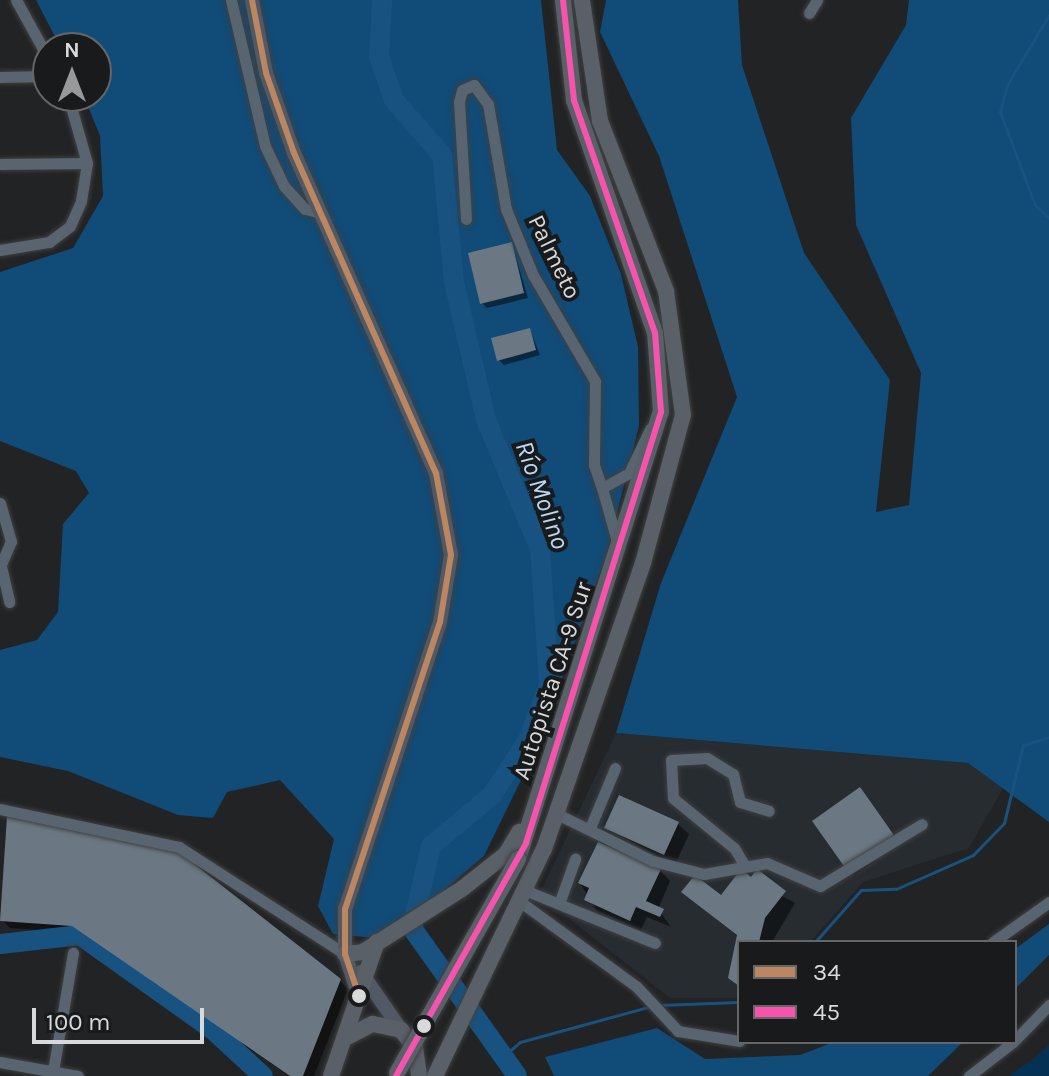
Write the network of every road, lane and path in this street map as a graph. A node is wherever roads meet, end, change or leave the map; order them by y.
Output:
1 (16, 0) edge
2 (231, 0) edge
3 (252, 0) edge
4 (563, 0) edge
5 (582, 0) edge
6 (817, 0) edge
7 (809, 13) dead end
8 (34, 32) edge
9 (32, 76) edge
10 (0, 77) edge
11 (73, 112) edge
12 (87, 163) junction
13 (0, 164) edge
14 (318, 212) junction
15 (466, 219) dead end
16 (0, 250) edge
17 (661, 412) junction
18 (602, 488) junction
19 (4, 507) edge
20 (619, 557) junction
21 (3, 566) edge
22 (9, 602) dead end
23 (559, 743) junction
24 (615, 768) dead end
25 (0, 809) edge
26 (769, 811) dead end
27 (557, 814) junction
28 (922, 824) dead end
29 (590, 828) junction
30 (575, 859) dead end
31 (745, 866) junction
32 (525, 897) junction
33 (560, 901) junction
34 (1049, 902) edge
35 (378, 940) junction
36 (996, 940) edge
37 (655, 943) dead end
38 (73, 953) dead end
39 (345, 954) junction
40 (365, 977) junction
41 (359, 996) junction
42 (1049, 1005) edge
43 (401, 1030) junction
44 (349, 1036) junction
45 (1017, 1038) edge
46 (737, 1041) edge
47 (1010, 1044) edge
48 (0, 1062) edge
49 (53, 1071) junction
50 (78, 1076) edge
51 (331, 1076) edge
52 (396, 1076) edge
53 (419, 1076) edge
54 (435, 1076) edge
55 (969, 1076) edge

1 - 8 street
2 - 14 street
3 - 14 main road
4 - 17 highway, Autopista CA-9 Sur
5 - 27 highway, Autopista CA-9 Sur
6 - 7 street
9 - 10 street
11 - 12 street
12 - 13 street
12 - 16 street
14 - 39 main road
15 - 18 street, Palmeto
17 - 18 street
17 - 20 highway, Autopista CA-9 Sur
18 - 20 street
19 - 21 street
20 - 23 highway, Autopista CA-9 Sur
21 - 22 street
23 - 35 highway
23 - 52 highway, Autopista CA-9 Sur, bridge
24 - 29 street
25 - 39 street
26 - 31 street
27 - 29 street
27 - 32 highway, Autopista CA-9 Sur
28 - 31 street
29 - 31 street
30 - 33 street
32 - 33 street
32 - 46 street
32 - 54 highway, Autopista CA-9 Sur
33 - 37 street
34 - 36 street
35 - 39 highway
35 - 40 highway
38 - 49 street
39 - 40 main road
39 - 41 main road
40 - 41 highway
40 - 43 main road
41 - 44 highway
42 - 45 street
43 - 44 highway
43 - 53 highway
44 - 51 highway
47 - 55 street
48 - 49 street
49 - 50 street

